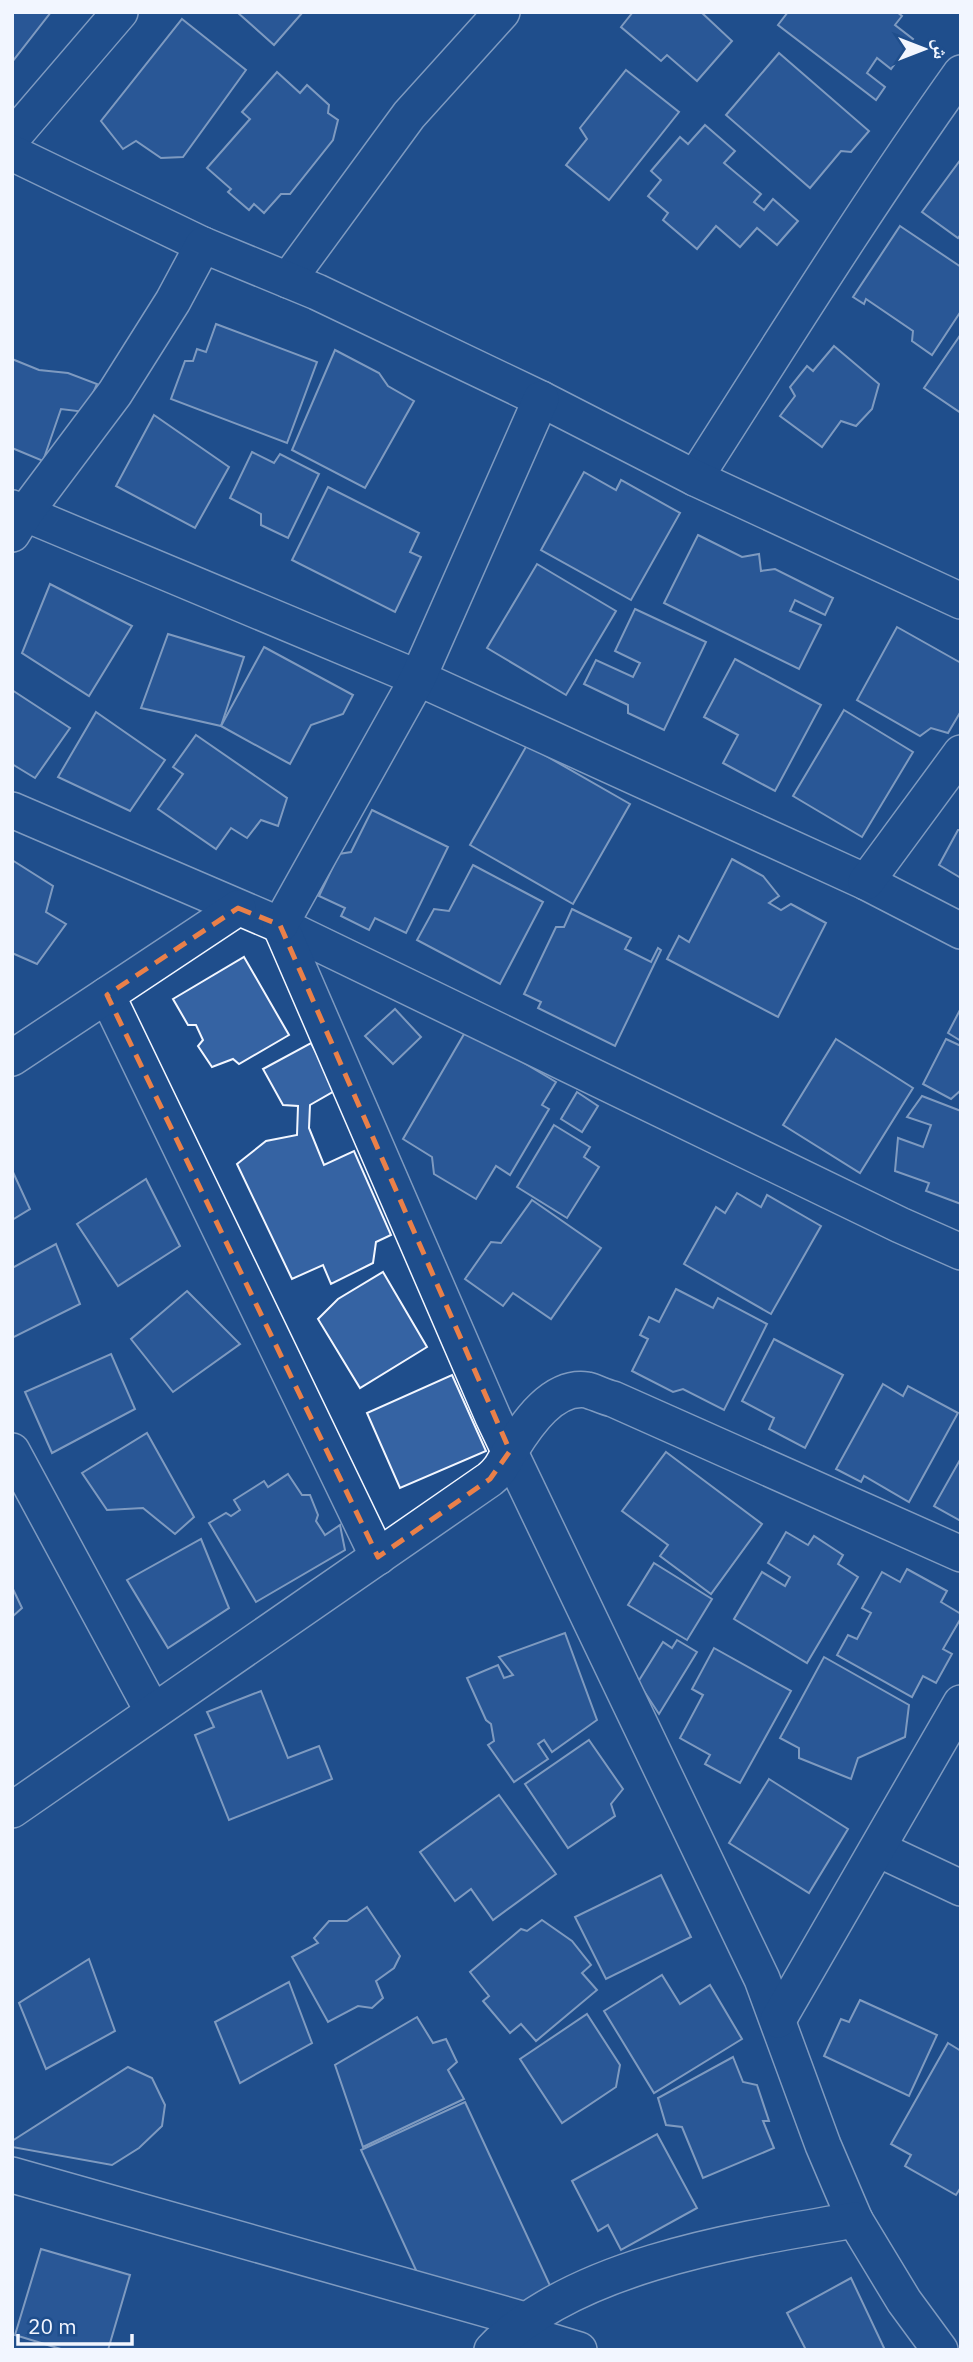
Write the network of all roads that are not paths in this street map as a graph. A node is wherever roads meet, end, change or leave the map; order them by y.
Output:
1 (120, 12) edge
2 (502, 12) edge
3 (961, 73) edge
4 (12, 138) edge
5 (12, 153) edge
6 (203, 245) junction
7 (288, 280) junction
8 (541, 399) junction
9 (695, 478) junction
10 (16, 518) edge
11 (961, 601) edge
12 (418, 678) junction
13 (961, 753) edge
14 (12, 810) edge
15 (866, 882) junction
16 (238, 908) junction
17 (280, 925) junction
18 (961, 931) edge
19 (107, 995) junction
20 (12, 1058) edge
21 (961, 1252) edge
22 (12, 1451) edge
23 (510, 1451) junction
24 (961, 1554) edge
25 (378, 1557) junction
26 (961, 1703) edge
27 (153, 1712) junction
28 (12, 1810) edge
29 (878, 1849) junction
30 (961, 1888) edge
31 (778, 2020) junction
32 (12, 2175) edge
33 (855, 2220) junction
34 (510, 2333) edge
35 (579, 2350) edge
36 (940, 2350) edge

1 - 4 street
2 - 7 street
3 - 9 street
5 - 6 street
6 - 7 street
6 - 10 street
7 - 8 street
8 - 9 street
8 - 12 street
9 - 11 street
10 - 12 street
12 - 15 street
12 - 17 street
13 - 15 street
14 - 16 street
15 - 18 street
16 - 17 street
16 - 19 street
17 - 21 street
17 - 23 street
19 - 20 street
19 - 25 street
22 - 27 street
23 - 24 street
23 - 25 street
23 - 31 street
25 - 27 street
26 - 29 street
27 - 28 street
29 - 30 street
29 - 31 street
31 - 33 street
32 - 34 street
33 - 34 street
33 - 36 street
34 - 35 street

